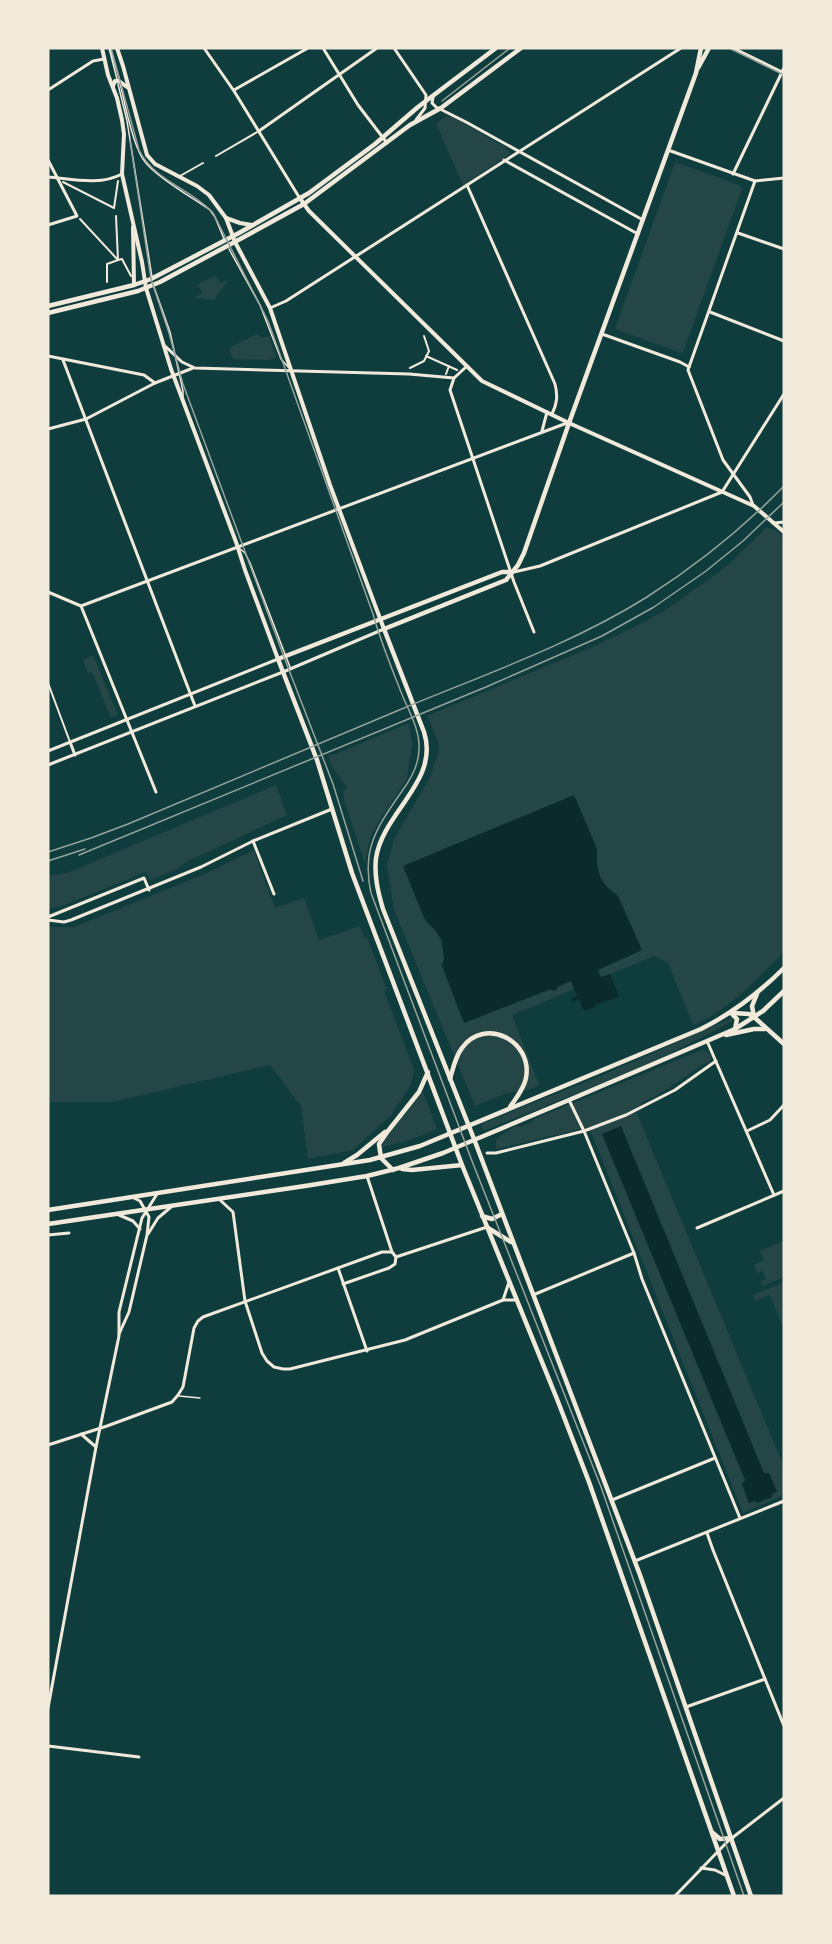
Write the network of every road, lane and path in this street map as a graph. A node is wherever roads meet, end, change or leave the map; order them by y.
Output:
1 (102, 48) edge
2 (109, 48) edge
3 (117, 48) edge
4 (204, 48) edge
5 (308, 48) edge
6 (323, 48) edge
7 (377, 48) edge
8 (394, 48) edge
9 (496, 48) edge
10 (522, 48) edge
11 (681, 48) edge
12 (701, 48) edge
13 (709, 48) edge
14 (733, 48) edge
15 (104, 59) junction
16 (783, 71) edge
17 (696, 73) junction
18 (339, 76) junction
19 (119, 81) junction
20 (112, 86) junction
21 (48, 90) edge
22 (130, 90) junction
23 (234, 91) junction
24 (434, 95) junction
25 (427, 100) junction
26 (441, 108) junction
27 (410, 125) junction
28 (259, 131) junction
29 (383, 138) junction
30 (387, 143) junction
31 (668, 150) junction
32 (519, 151) junction
33 (216, 156) dead end
34 (48, 160) edge
35 (504, 160) junction
36 (203, 163) dead end
37 (122, 174) junction
38 (733, 174) junction
39 (48, 177) edge
40 (179, 177) junction
41 (56, 178) junction
42 (784, 178) edge
43 (121, 180) junction
44 (755, 181) junction
45 (63, 182) dead end
46 (467, 185) junction
47 (299, 197) junction
48 (304, 204) junction
49 (132, 214) junction
50 (116, 216) dead end
51 (79, 217) junction
52 (226, 218) junction
53 (643, 220) junction
54 (48, 225) edge
55 (253, 226) junction
56 (738, 233) junction
57 (638, 234) junction
58 (234, 239) junction
59 (226, 243) junction
60 (784, 249) edge
61 (355, 256) junction
62 (118, 260) junction
63 (131, 276) dead end
64 (152, 278) junction
65 (145, 281) junction
66 (107, 282) dead end
67 (134, 285) junction
68 (153, 285) junction
69 (146, 288) junction
70 (48, 306) edge
71 (270, 308) junction
72 (710, 312) junction
73 (48, 313) edge
74 (602, 334) junction
75 (424, 336) dead end
76 (784, 341) edge
77 (165, 346) junction
78 (426, 356) junction
79 (48, 357) edge
80 (175, 357) junction
81 (63, 360) junction
82 (449, 366) junction
83 (466, 367) junction
84 (689, 367) junction
85 (195, 368) junction
86 (410, 368) dead end
87 (290, 370) junction
88 (457, 370) dead end
89 (179, 374) junction
90 (446, 374) dead end
91 (173, 376) junction
92 (454, 378) junction
93 (154, 383) junction
94 (784, 394) edge
95 (183, 401) junction
96 (547, 412) junction
97 (552, 414) junction
98 (86, 419) junction
99 (569, 423) junction
100 (48, 429) edge
101 (542, 432) junction
102 (473, 458) junction
103 (733, 473) junction
104 (722, 492) junction
105 (754, 506) junction
106 (339, 509) junction
107 (784, 522) edge
108 (774, 524) junction
109 (784, 532) edge
110 (238, 547) junction
111 (512, 572) junction
112 (147, 582) junction
113 (48, 592) edge
114 (81, 606) junction
115 (380, 619) junction
116 (384, 629) junction
117 (534, 632) dead end
118 (286, 656) junction
119 (278, 659) junction
120 (291, 669) junction
121 (283, 672) junction
122 (48, 683) edge
123 (190, 694) junction
124 (195, 706) junction
125 (127, 719) junction
126 (132, 732) junction
127 (70, 742) junction
128 (48, 751) edge
129 (75, 755) junction
130 (48, 765) edge
131 (156, 792) dead end
132 (333, 809) junction
133 (253, 841) junction
134 (149, 890) junction
135 (274, 894) dead end
136 (48, 919) edge
137 (784, 968) edge
138 (784, 991) edge
139 (758, 993) junction
140 (730, 1013) junction
141 (754, 1017) junction
142 (735, 1029) junction
143 (766, 1029) junction
144 (715, 1038) junction
145 (707, 1041) junction
146 (784, 1044) edge
147 (716, 1061) junction
148 (428, 1072) junction
149 (450, 1079) junction
150 (569, 1100) junction
151 (784, 1106) edge
152 (509, 1108) junction
153 (468, 1125) junction
154 (387, 1131) junction
155 (584, 1131) junction
156 (747, 1131) junction
157 (450, 1133) junction
158 (474, 1139) junction
159 (455, 1147) junction
160 (487, 1153) dead end
161 (381, 1158) junction
162 (341, 1165) junction
163 (462, 1165) junction
164 (396, 1169) junction
165 (367, 1176) junction
166 (784, 1191) edge
167 (158, 1193) junction
168 (774, 1195) junction
169 (132, 1197) junction
170 (219, 1199) junction
171 (172, 1206) junction
172 (48, 1210) edge
173 (146, 1210) junction
174 (502, 1214) junction
175 (117, 1215) junction
176 (482, 1216) junction
177 (48, 1224) edge
178 (487, 1227) junction
179 (697, 1228) dead end
180 (140, 1229) junction
181 (69, 1233) dead end
182 (48, 1235) edge
183 (147, 1235) junction
184 (514, 1244) junction
185 (392, 1252) junction
186 (634, 1253) junction
187 (396, 1257) junction
188 (338, 1268) junction
189 (509, 1281) junction
190 (343, 1284) junction
191 (533, 1294) junction
192 (503, 1300) junction
193 (517, 1300) junction
194 (245, 1301) junction
195 (119, 1336) junction
196 (367, 1351) junction
197 (178, 1395) junction
198 (200, 1398) dead end
199 (100, 1428) junction
200 (81, 1434) junction
201 (48, 1445) edge
202 (96, 1447) junction
203 (715, 1458) junction
204 (612, 1500) junction
205 (784, 1501) edge
206 (740, 1518) junction
207 (707, 1533) junction
208 (635, 1561) junction
209 (765, 1679) junction
210 (686, 1707) junction
211 (48, 1708) edge
212 (784, 1726) edge
213 (48, 1746) edge
214 (139, 1756) dead end
215 (784, 1798) edge
216 (712, 1833) junction
217 (732, 1838) junction
218 (718, 1850) junction
219 (701, 1868) junction
220 (727, 1876) junction
221 (675, 1896) edge
222 (734, 1896) edge
223 (751, 1896) edge

1 - 15 main road
2 - 19 lane
3 - 22 main road
4 - 23 street
5 - 23 street
6 - 18 street
7 - 18 street
8 - 25 street
9 - 24 main road
10 - 26 main road
11 - 32 street
12 - 17 main road
13 - 17 main road
14 - 16 street
15 - 20 main road
15 - 21 street
16 - 38 street
17 - 31 main road
18 - 28 street
18 - 29 street
19 - 20 main road
19 - 22 main road
19 - 59 lane
19 - 64 lane
20 - 37 main road
22 - 40 main road
23 - 28 street
24 - 25 main road
24 - 26 street
25 - 27 street
25 - 29 main road
26 - 27 main road
26 - 32 street
27 - 30 main road
28 - 33 street
28 - 47 street
29 - 30 street
29 - 47 main road
30 - 48 main road
31 - 38 street
31 - 53 main road
32 - 35 street
32 - 53 street
34 - 41 street
35 - 46 street
35 - 57 street
36 - 40 street
37 - 41 street
37 - 43 main road
38 - 44 street
39 - 41 street
40 - 52 main road
41 - 51 street
42 - 44 street
43 - 45 street
43 - 49 main road
44 - 56 street
46 - 61 street
46 - 97 street
47 - 48 main road
47 - 55 main road
48 - 58 main road
48 - 61 main road
49 - 65 main road
49 - 67 main road
50 - 62 street
51 - 54 street
51 - 62 street
52 - 55 main road
52 - 58 main road
53 - 57 main road
55 - 58 main road
56 - 60 street
56 - 72 street
57 - 74 main road
58 - 59 main road
58 - 71 main road
59 - 64 main road
59 - 68 main road
59 - 87 lane
61 - 71 street
61 - 83 main road
62 - 63 street
62 - 66 street
64 - 65 main road
64 - 68 lane
65 - 67 main road
65 - 69 main road
67 - 70 main road
68 - 69 main road
68 - 80 lane
69 - 73 main road
69 - 77 main road
71 - 87 main road
72 - 76 street
72 - 84 street
74 - 84 street
74 - 99 main road
75 - 78 street
77 - 80 street
77 - 91 main road
78 - 82 street
78 - 86 street
79 - 81 street
80 - 85 street
80 - 89 lane
81 - 93 street
81 - 98 street
82 - 88 street
82 - 90 street
83 - 92 street
83 - 96 main road
84 - 103 street
85 - 87 street
85 - 89 street
87 - 92 street
87 - 106 main road
89 - 91 street
89 - 95 lane
91 - 93 street
91 - 95 main road
92 - 102 street
93 - 98 street
94 - 103 street
95 - 110 main road
96 - 97 main road
96 - 101 street
97 - 99 main road
98 - 100 street
98 - 112 street
99 - 101 street
99 - 104 main road
99 - 111 main road
101 - 102 street
102 - 106 street
102 - 111 street
103 - 104 street
103 - 105 street
104 - 105 main road
104 - 111 street
105 - 108 main road
106 - 110 street
106 - 115 main road
107 - 108 street
108 - 109 main road
110 - 112 street
110 - 118 lane
110 - 119 main road
111 - 115 main road
111 - 116 main road
111 - 117 street
112 - 114 street
112 - 123 street
113 - 114 street
114 - 125 street
115 - 116 main road
115 - 118 main road
116 - 120 street
116 - 149 main road
118 - 119 main road
118 - 120 lane
119 - 121 main road
119 - 123 street
120 - 121 street
121 - 124 street
121 - 132 main road
122 - 127 street
123 - 124 street
123 - 125 street
124 - 126 street
125 - 126 street
125 - 127 street
126 - 129 street
126 - 131 street
127 - 128 street
127 - 129 street
129 - 130 street
132 - 133 street
132 - 148 main road
133 - 134 street
133 - 135 street
134 - 136 street
134 - 136 street
137 - 139 main road
138 - 141 main road
139 - 140 main road
139 - 141 main road
140 - 141 main road
140 - 142 main road
140 - 152 main road
141 - 142 main road
141 - 143 main road
142 - 144 main road
143 - 144 main road
143 - 146 main road
144 - 145 main road
145 - 147 street
145 - 150 main road
147 - 155 street
147 - 156 street
148 - 154 main road
148 - 157 main road
149 - 152 main road
149 - 153 main road
150 - 155 street
150 - 158 main road
151 - 156 street
152 - 153 main road
153 - 157 main road
153 - 158 main road
154 - 161 main road
154 - 162 main road
155 - 160 street
155 - 186 street
156 - 168 street
157 - 159 main road
157 - 161 main road
158 - 159 main road
158 - 174 main road
159 - 163 main road
159 - 164 main road
161 - 162 main road
161 - 164 main road
162 - 167 main road
163 - 164 main road
163 - 176 main road
164 - 165 main road
165 - 170 main road
165 - 185 street
166 - 168 street
167 - 169 main road
167 - 173 street
168 - 179 street
169 - 172 main road
169 - 173 street
170 - 171 main road
170 - 194 street
171 - 173 main road
171 - 183 street
173 - 175 main road
173 - 180 street
173 - 183 street
174 - 176 main road
174 - 184 main road
175 - 177 main road
175 - 180 street
176 - 178 main road
178 - 184 main road
178 - 187 street
178 - 189 main road
180 - 195 street
181 - 182 street
183 - 195 street
184 - 191 main road
185 - 187 street
185 - 188 street
186 - 191 street
186 - 203 street
187 - 190 street
188 - 190 street
188 - 194 street
189 - 192 street
189 - 193 main road
190 - 196 street
191 - 204 main road
192 - 193 street
192 - 196 street
193 - 216 main road
194 - 196 street
194 - 197 street
195 - 199 street
197 - 198 lane
197 - 199 street
199 - 200 street
199 - 202 street
200 - 201 street
200 - 202 street
202 - 211 street
203 - 204 street
203 - 206 street
204 - 208 main road
205 - 206 street
206 - 207 street
207 - 208 street
207 - 209 street
208 - 210 main road
209 - 210 street
209 - 212 street
210 - 217 main road
213 - 214 street
215 - 217 street
216 - 217 main road
216 - 218 main road
217 - 218 street
217 - 223 main road
218 - 219 street
218 - 220 main road
219 - 220 street
219 - 221 street
220 - 222 main road

